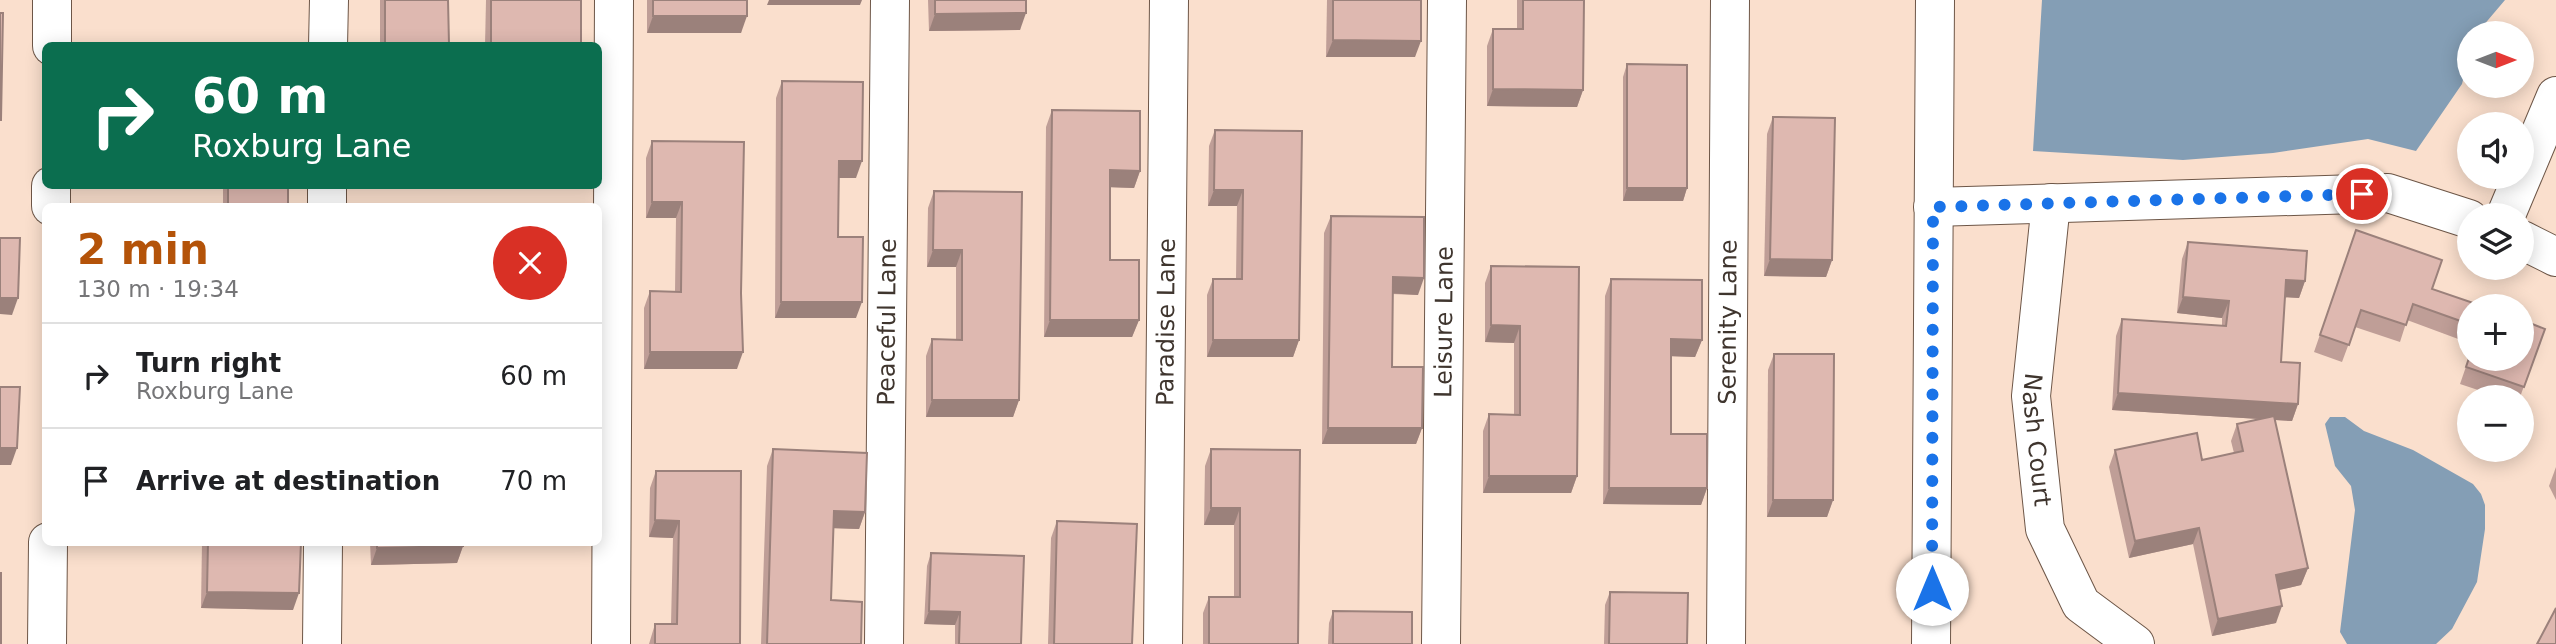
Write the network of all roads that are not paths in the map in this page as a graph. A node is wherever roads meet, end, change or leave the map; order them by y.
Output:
1 (52, 0) edge
2 (329, 0) edge
3 (614, 0) edge
4 (890, 0) edge
5 (1169, 0) edge
6 (1447, 0) edge
7 (1730, 0) edge
8 (1935, 0) edge
9 (52, 42) edge
10 (328, 42) edge
11 (2556, 96) edge
12 (2051, 203) junction
13 (2510, 203) edge
14 (1933, 207) junction
15 (2457, 215) edge
16 (2534, 246) edge
17 (2556, 257) edge
18 (48, 546) edge
19 (323, 546) edge
20 (47, 644) edge
21 (322, 644) edge
22 (611, 644) edge
23 (884, 644) edge
24 (1163, 644) edge
25 (1441, 644) edge
26 (1726, 644) edge
27 (1931, 644) edge
28 (2135, 644) edge

1 - 9 street
2 - 10 street
3 - 22 street
4 - 23 street, Peaceful Lane
5 - 24 street, Paradise Lane
6 - 25 street, Leisure Lane
7 - 26 street, Serenity Lane
8 - 14 street
11 - 13 street
12 - 14 street
12 - 15 street
12 - 28 street, Nash Court
14 - 27 street
16 - 17 street
18 - 20 street
19 - 21 street

